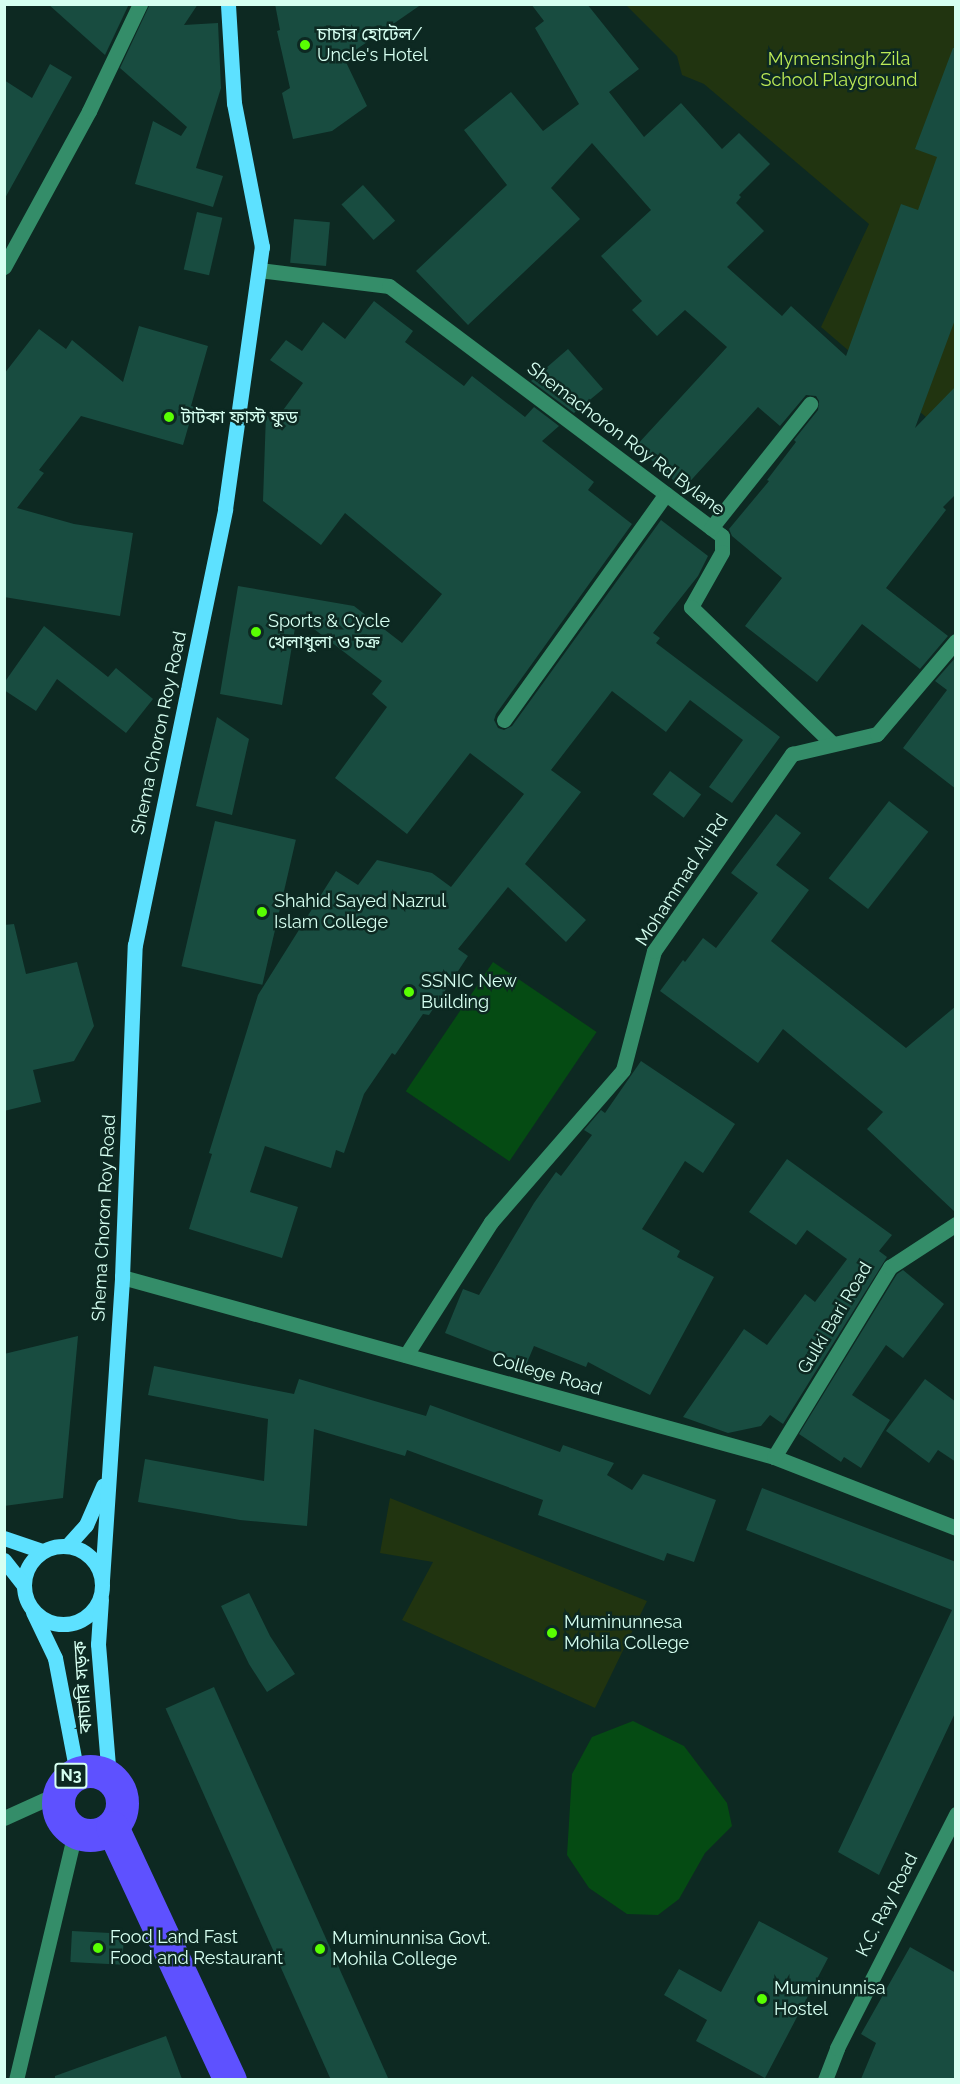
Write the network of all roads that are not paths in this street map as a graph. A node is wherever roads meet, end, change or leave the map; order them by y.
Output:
1 (140, 4) edge
2 (228, 4) edge
3 (4, 267) edge
4 (259, 270) junction
5 (810, 404) dead end
6 (666, 494) junction
7 (711, 528) junction
8 (956, 641) edge
9 (504, 720) dead end
10 (833, 744) junction
11 (956, 1224) edge
12 (122, 1277) junction
13 (406, 1355) junction
14 (774, 1457) junction
15 (108, 1475) junction
16 (956, 1528) edge
17 (4, 1538) edge
18 (67, 1546) junction
19 (41, 1551) junction
20 (4, 1560) edge
21 (23, 1584) junction
22 (102, 1587) junction
23 (32, 1609) junction
24 (109, 1777) junction
25 (68, 1783) junction
26 (956, 1814) edge
27 (4, 1818) edge
28 (112, 1827) junction
29 (75, 1832) junction
30 (16, 2079) edge
31 (230, 2079) edge
32 (825, 2079) edge

1 - 3 street
2 - 4 main road, Shema Choron Roy Road / N3
4 - 6 street, Shemachoron Roy Rd Bylane
4 - 12 main road, Shema Choron Roy Road / N3
5 - 7 street
6 - 7 street, Shemachoron Roy Rd Bylane
6 - 9 street
7 - 10 street, Shemachoron Roy Rd Bylane
8 - 10 street, Mohammad Ali Rd
10 - 13 street, Mohammad Ali Rd
11 - 14 street, Gulki Bari Road
12 - 13 street, College Road
12 - 15 main road, Shema Choron Roy Road / N3
13 - 14 street, College Road
14 - 16 street, College Road
15 - 18 main road, Shema Choron Roy Road / N3
15 - 22 main road, Shema Choron Roy Road / N3
17 - 19 main road
18 - 19 main road
18 - 22 main road
19 - 21 main road
20 - 21 main road
21 - 23 main road, N3
22 - 23 main road
22 - 24 main road, কাচারি সড়ক / N3
23 - 25 main road, কাচারি সড়ক / N3
24 - 25 highway, N3
24 - 28 highway, N3
25 - 27 street
25 - 29 highway, N3
26 - 32 street, K.C. Ray Road
28 - 29 highway
28 - 31 highway
29 - 30 street

